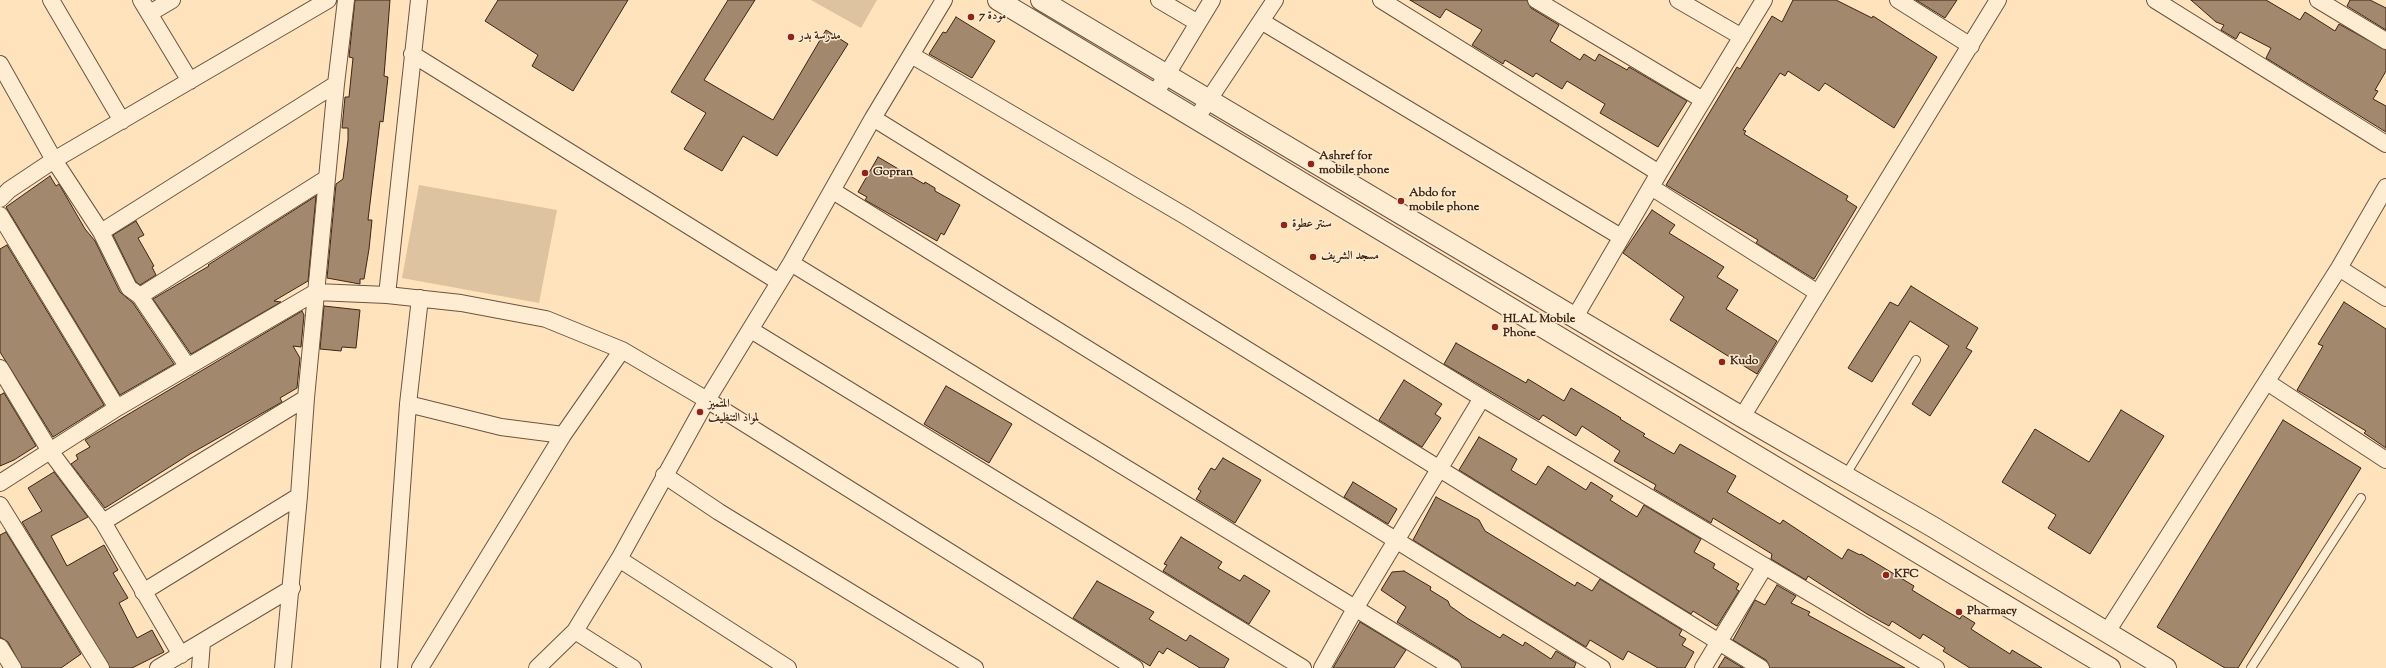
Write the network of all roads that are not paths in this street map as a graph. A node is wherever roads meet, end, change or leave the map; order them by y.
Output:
1 (51, 0) edge
2 (172, 0) edge
3 (328, 0) edge
4 (346, 0) edge
5 (419, 0) edge
6 (944, 0) edge
7 (998, 0) edge
8 (1040, 0) edge
9 (1159, 0) edge
10 (1212, 0) edge
11 (1275, 0) edge
12 (1381, 0) edge
13 (1536, 0) edge
14 (1678, 0) edge
15 (1764, 0) edge
16 (1898, 0) edge
17 (1998, 0) edge
18 (2155, 0) edge
19 (2318, 0) edge
20 (145, 6) edge
21 (1261, 21) junction
22 (1198, 23) junction
23 (1742, 37) junction
24 (2386, 41) edge
25 (1971, 46) junction
26 (412, 54) junction
27 (912, 56) junction
28 (0, 64) edge
29 (1167, 74) junction
30 (190, 81) junction
31 (336, 84) junction
32 (1155, 94) junction
33 (1209, 99) junction
34 (1703, 100) junction
35 (873, 118) junction
36 (1196, 119) junction
37 (122, 121) junction
38 (2386, 144) edge
39 (54, 160) junction
40 (1658, 173) junction
41 (327, 178) junction
42 (1651, 187) junction
43 (2386, 187) edge
44 (833, 191) junction
45 (3, 194) edge
46 (0, 215) edge
47 (100, 232) junction
48 (1621, 237) junction
49 (791, 263) junction
50 (2339, 268) junction
51 (779, 282) junction
52 (316, 292) junction
53 (1818, 293) junction
54 (387, 295) junction
55 (140, 296) junction
56 (420, 298) junction
57 (2386, 298) edge
58 (1575, 317) junction
59 (751, 330) junction
60 (622, 350) junction
61 (1916, 360) dead end
62 (188, 367) junction
63 (0, 368) edge
64 (2267, 382) junction
65 (306, 398) junction
66 (1482, 398) junction
67 (707, 400) junction
68 (408, 404) junction
69 (117, 408) junction
70 (1742, 417) junction
71 (563, 435) junction
72 (50, 451) junction
73 (2386, 460) edge
74 (1439, 470) junction
75 (664, 475) junction
76 (1845, 476) junction
77 (0, 483) edge
78 (299, 496) junction
79 (2360, 498) dead end
80 (0, 505) edge
81 (103, 522) junction
82 (1397, 539) junction
83 (619, 559) junction
84 (1765, 566) junction
85 (292, 588) junction
86 (143, 592) junction
87 (1356, 607) junction
88 (575, 631) junction
89 (2107, 632) junction
90 (1719, 641) junction
91 (202, 642) junction
92 (0, 647) edge
93 (181, 655) junction
94 (2100, 666) edge
95 (13, 668) edge
96 (101, 668) edge
97 (158, 668) edge
98 (200, 668) edge
99 (283, 668) edge
100 (389, 668) edge
101 (420, 668) edge
102 (537, 668) edge
103 (633, 668) edge
104 (788, 668) edge
105 (975, 668) edge
106 (1135, 668) edge
107 (1303, 668) edge
108 (1322, 668) edge
109 (1453, 668) edge
110 (1602, 668) edge
111 (1703, 668) edge
112 (1761, 668) edge
113 (1936, 668) edge
114 (2166, 668) edge
115 (2251, 668) edge

1 - 37 street
2 - 20 street
3 - 30 street
4 - 31 street
5 - 26 street
6 - 27 street
7 - 32 street
8 - 29 street
9 - 22 street
10 - 22 street
11 - 21 street
12 - 40 street
13 - 34 street
14 - 23 street
15 - 23 street
16 - 25 street
17 - 25 street
18 - 38 street
19 - 24 street
20 - 30 street
21 - 33 street
21 - 48 street
22 - 29 street
23 - 34 street
25 - 53 street
26 - 51 street
26 - 54 street
27 - 35 street
27 - 66 street
28 - 39 street
29 - 32 street
29 - 33 street
30 - 37 street
31 - 41 street
31 - 47 street
32 - 36 street
33 - 36 street
33 - 58 street
34 - 40 street
35 - 44 street
35 - 74 street
36 - 94 street
37 - 39 street
39 - 45 street
39 - 47 street
40 - 42 street
41 - 52 street
41 - 55 street
42 - 48 street
42 - 53 street
43 - 50 street
44 - 49 street
44 - 82 street
46 - 69 street
47 - 55 street
48 - 58 street
49 - 51 street
49 - 87 street
50 - 57 street
50 - 64 street
51 - 59 street
52 - 54 street
52 - 62 street
52 - 65 street
53 - 70 street
54 - 56 street
55 - 62 street
56 - 60 street
56 - 68 street
58 - 70 street
59 - 67 street
59 - 107 street
60 - 67 street
60 - 71 street
61 - 76 lane
62 - 69 street
63 - 72 street
64 - 73 street
64 - 89 street
65 - 78 street
65 - 81 street
66 - 74 street
66 - 84 street
67 - 75 street
67 - 106 street
68 - 71 street
68 - 100 street
69 - 72 street
70 - 76 street
71 - 101 street
72 - 77 street
72 - 81 street
74 - 82 street
74 - 90 street
75 - 83 street
75 - 105 street
76 - 89 street
78 - 85 street
78 - 86 street
79 - 115 lane
80 - 96 street
81 - 86 street
82 - 87 street
82 - 110 street
83 - 88 street
83 - 104 street
84 - 90 street
84 - 113 street
85 - 91 street
85 - 99 street
86 - 93 street
87 - 108 street
87 - 109 street
88 - 102 street
88 - 103 street
89 - 114 street
90 - 111 street
90 - 112 street
91 - 93 street
91 - 98 street
92 - 95 street
93 - 97 street

